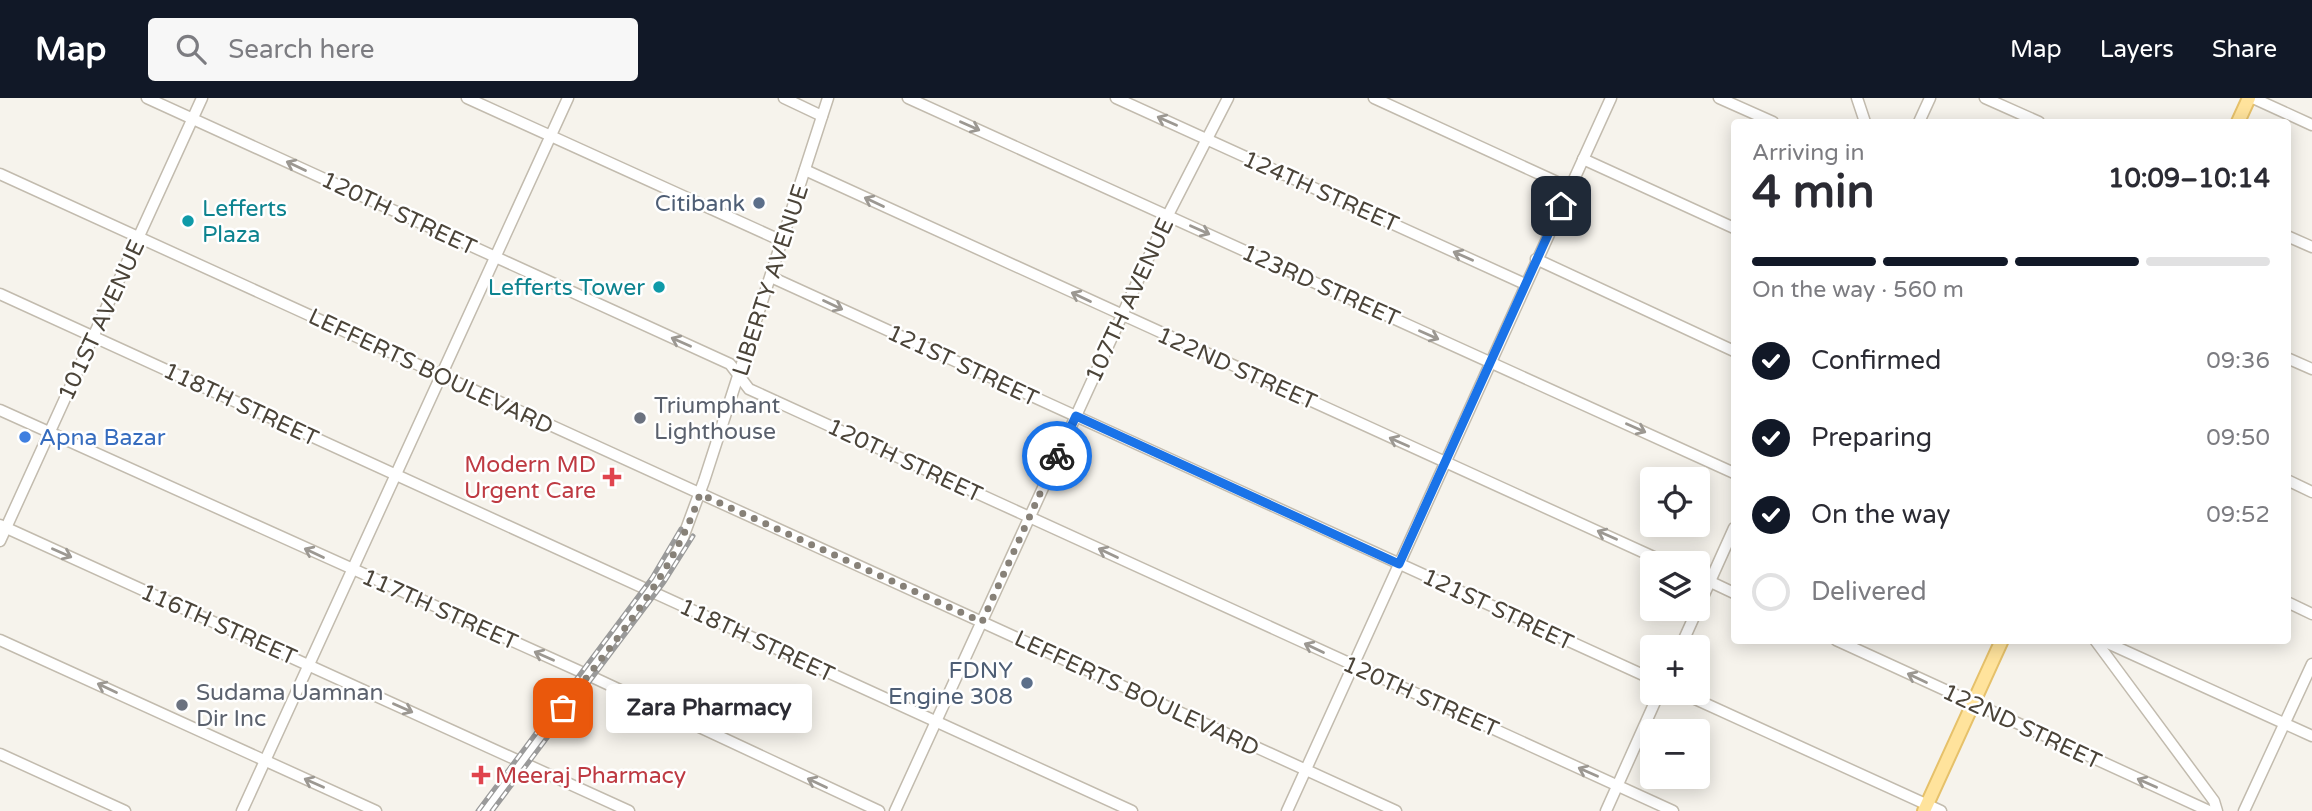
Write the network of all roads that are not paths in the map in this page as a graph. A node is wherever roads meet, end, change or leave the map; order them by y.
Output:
1 (147, 98) edge
2 (202, 98) edge
3 (467, 98) edge
4 (568, 98) edge
5 (784, 98) edge
6 (828, 98) edge
7 (908, 98) edge
8 (1116, 98) edge
9 (1228, 98) edge
10 (1374, 98) edge
11 (1611, 98) edge
12 (1719, 98) edge
13 (1857, 98) edge
14 (1930, 98) edge
15 (1985, 98) edge
16 (2251, 98) edge
17 (822, 116) junction
18 (193, 119) junction
19 (1766, 119) edge
20 (1864, 119) edge
21 (1920, 119) edge
22 (2032, 119) edge
23 (2240, 119) edge
24 (2312, 125) edge
25 (551, 136) junction
26 (1208, 139) junction
27 (1583, 159) junction
28 (805, 170) junction
29 (0, 174) edge
30 (1570, 188) junction
31 (1168, 215) junction
32 (1731, 227) edge
33 (139, 237) junction
34 (2291, 238) edge
35 (782, 241) junction
36 (2312, 247) edge
37 (496, 257) junction
38 (1536, 259) junction
39 (771, 277) junction
40 (1525, 284) junction
41 (0, 294) edge
42 (1122, 315) junction
43 (93, 337) junction
44 (1731, 350) edge
45 (2291, 360) edge
46 (1491, 363) junction
47 (2312, 369) edge
48 (442, 376) junction
49 (739, 376) junction
50 (0, 410) edge
51 (1076, 416) junction
52 (50, 432) junction
53 (1445, 463) junction
54 (1731, 471) edge
55 (396, 475) junction
56 (2291, 482) edge
57 (2312, 492) edge
58 (700, 494) junction
59 (1029, 517) junction
60 (3, 526) edge
61 (1731, 535) edge
62 (0, 541) edge
63 (1640, 551) edge
64 (1399, 564) junction
65 (352, 570) junction
66 (1710, 582) joint
67 (650, 592) junction
68 (1731, 592) edge
69 (2291, 605) edge
70 (2312, 614) edge
71 (982, 622) junction
72 (0, 640) edge
73 (1845, 644) edge
74 (2000, 644) edge
75 (2098, 644) edge
76 (2110, 644) edge
77 (2312, 664) edge
78 (308, 665) junction
79 (1353, 665) junction
80 (1640, 674) edge
81 (587, 675) junction
82 (1973, 704) junction
83 (1654, 705) edge
84 (1707, 705) edge
85 (936, 722) junction
86 (2285, 724) junction
87 (2312, 736) edge
88 (0, 754) edge
89 (265, 760) junction
90 (522, 762) junction
91 (1305, 770) junction
92 (1617, 786) junction
93 (1925, 808) edge
94 (125, 811) edge
95 (242, 811) edge
96 (376, 811) edge
97 (484, 811) edge
98 (629, 811) edge
99 (879, 811) edge
100 (895, 811) edge
101 (1132, 811) edge
102 (1287, 811) edge
103 (1396, 811) edge
104 (1606, 811) edge
105 (1673, 811) edge
106 (1941, 811) edge
107 (2209, 811) edge
108 (2217, 811) edge
109 (2244, 811) edge

1 - 18 street, 120TH STREET
2 - 18 street, 101ST AVENUE
3 - 25 street
4 - 25 street
5 - 17 street
6 - 17 street, LIBERTY AVENUE
7 -> 31 street, 123RD STREET
26 -> 8 street, 124TH STREET
9 - 26 street, 107TH AVENUE
10 - 30 street
11 - 27 street
12 - 19 street
13 - 20 street
14 - 21 street
15 - 22 street
16 - 23 main road
16 - 24 street
17 - 28 street, LIBERTY AVENUE
18 - 33 street, 101ST AVENUE
37 -> 18 street, 120TH STREET
25 - 35 street
25 - 37 street
26 - 31 street, 107TH AVENUE
40 -> 26 street, 124TH STREET
27 - 30 street
27 - 32 street
28 - 35 street, LIBERTY AVENUE
42 -> 28 street, 122ND STREET
29 - 33 street, LEFFERTS BOULEVARD
30 - 38 street
31 - 42 street, 107TH AVENUE
31 -> 46 street, 123RD STREET
33 - 43 street, 101ST AVENUE
33 - 48 street, LEFFERTS BOULEVARD
34 - 36 street
35 - 39 street, LIBERTY AVENUE
37 - 48 street
49 -> 37 street, 120TH STREET
38 - 40 street
38 - 44 street
39 - 49 street, LIBERTY AVENUE
39 -> 51 street, 121ST STREET
40 - 46 street
41 - 43 street, 118TH STREET
42 - 51 street, 107TH AVENUE
53 -> 42 street, 122ND STREET
43 - 52 street, 101ST AVENUE
43 - 55 street, 118TH STREET
45 - 47 street
46 - 53 street
46 -> 54 street, 123RD STREET
48 - 55 street
48 - 58 street, LEFFERTS BOULEVARD
49 - 58 street, LIBERTY AVENUE
49 - 59 street, 120TH STREET
50 - 52 street, 117TH STREET
51 - 59 street, 107TH AVENUE
51 - 64 street, 121ST STREET
52 - 60 street, 101ST AVENUE
65 -> 52 street, 117TH STREET
63 -> 53 street, 122ND STREET
53 - 64 street
55 - 65 street
55 - 67 street, 118TH STREET
56 - 57 street
58 - 67 street, LIBERTY AVENUE
58 - 71 street, LEFFERTS BOULEVARD
59 - 71 street, 107TH AVENUE
79 -> 59 street, 120TH STREET
60 - 62 street, 101ST AVENUE
60 -> 78 street, 116TH STREET
61 - 66 street
64 - 79 street
64 - 80 street, 121ST STREET
65 - 78 street
81 -> 65 street, 117TH STREET
66 - 68 street
67 - 81 street, LIBERTY AVENUE
67 - 85 street, 118TH STREET
69 - 70 street
71 - 85 street, 107TH AVENUE
71 - 91 street, LEFFERTS BOULEVARD
89 -> 72 street
82 -> 73 street, 122ND STREET
74 - 82 main road
75 - 108 street
76 - 86 street
77 - 86 street
78 - 89 street
78 -> 90 street, 116TH STREET
79 - 91 street
92 -> 79 street, 120TH STREET
81 - 90 street, LIBERTY AVENUE
99 -> 81 street, 117TH STREET
82 - 93 main road
107 -> 82 street, 122ND STREET
83 - 92 street
84 - 93 street
85 - 100 street, 107TH AVENUE
85 - 101 street, 118TH STREET
86 - 87 street
86 - 109 street
88 - 94 street
89 - 95 street
96 -> 89 street
90 - 97 street, LIBERTY AVENUE
90 - 98 street, 116TH STREET
91 - 102 street
91 - 103 street, LEFFERTS BOULEVARD
92 - 104 street
92 - 105 street, 120TH STREET
93 - 106 street

